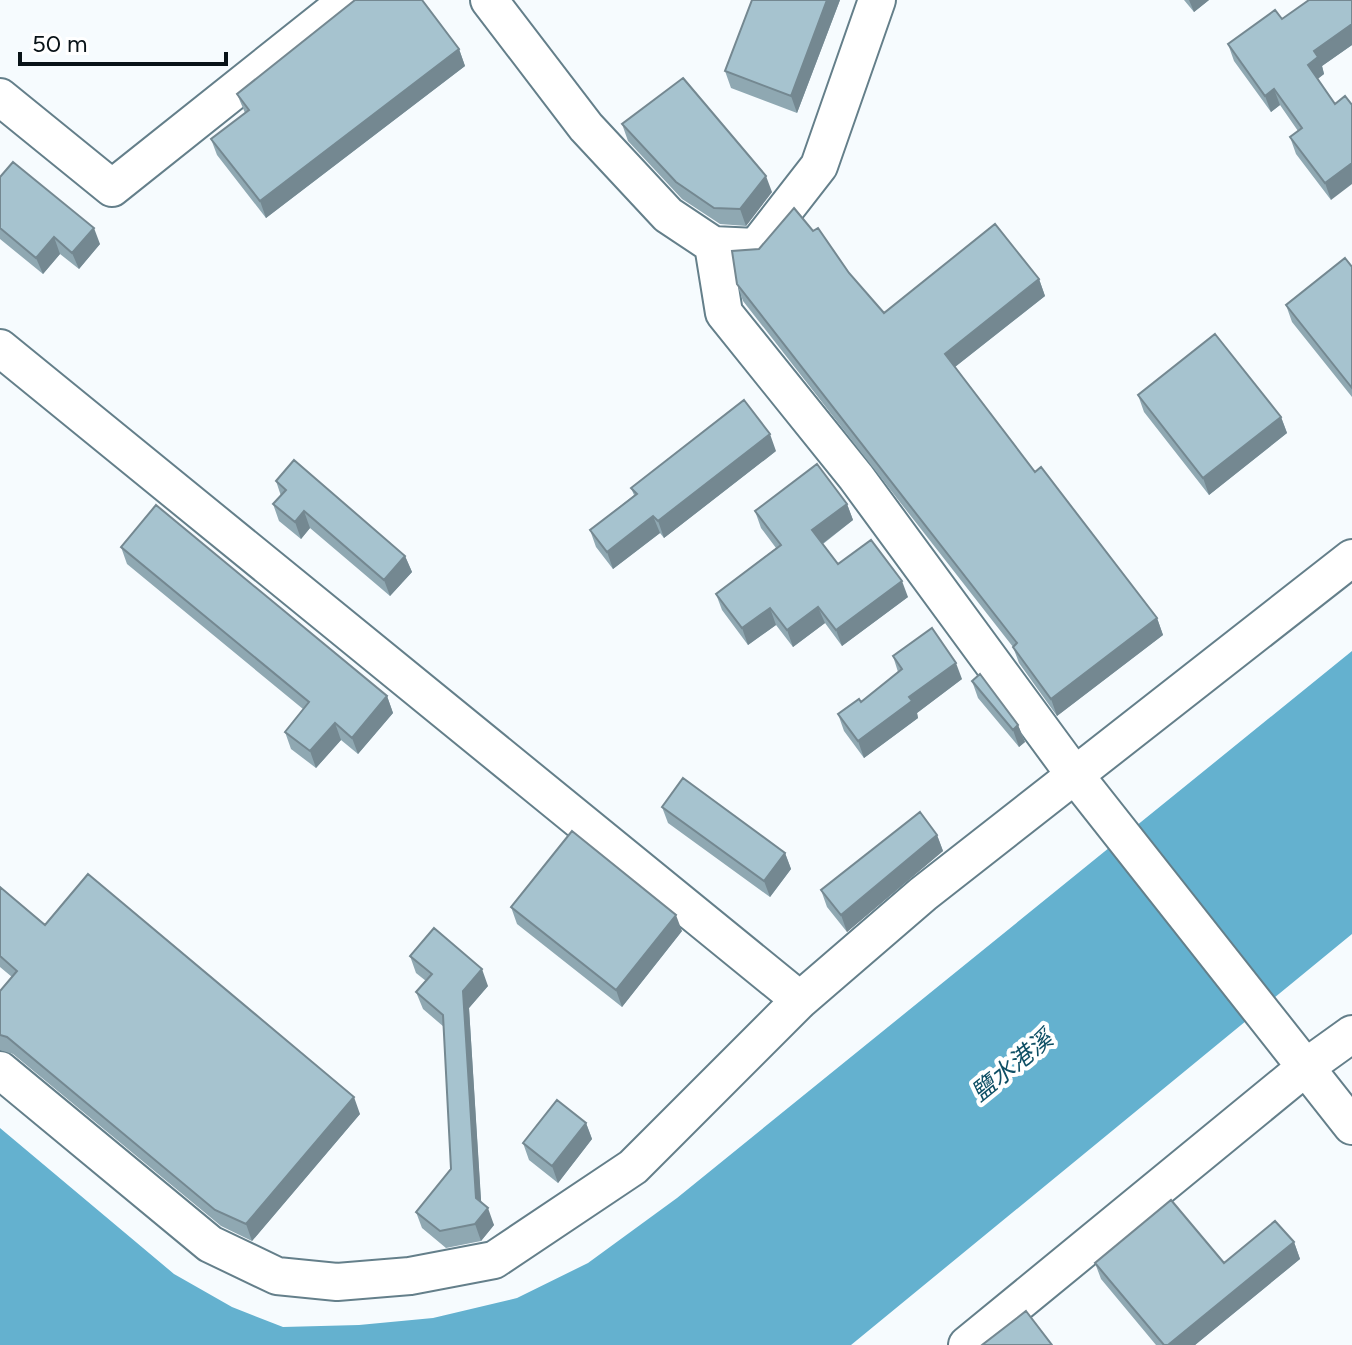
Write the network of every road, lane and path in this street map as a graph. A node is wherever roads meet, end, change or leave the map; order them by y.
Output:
1 (348, 0) edge
2 (489, 0) edge
3 (877, 0) edge
4 (0, 97) edge
5 (713, 245) junction
6 (0, 348) edge
7 (1352, 558) edge
8 (1074, 774) junction
9 (800, 1000) junction
10 (1352, 1034) edge
11 (1306, 1067) junction
12 (0, 1070) edge
13 (1352, 1126) edge
14 (967, 1345) edge

1 - 4 lane
2 - 5 lane
3 - 5 lane
5 - 8 lane
6 - 9 lane
7 - 8 lane
8 - 9 lane
8 - 11 lane
9 - 12 lane
10 - 11 lane
11 - 13 lane
11 - 14 lane

